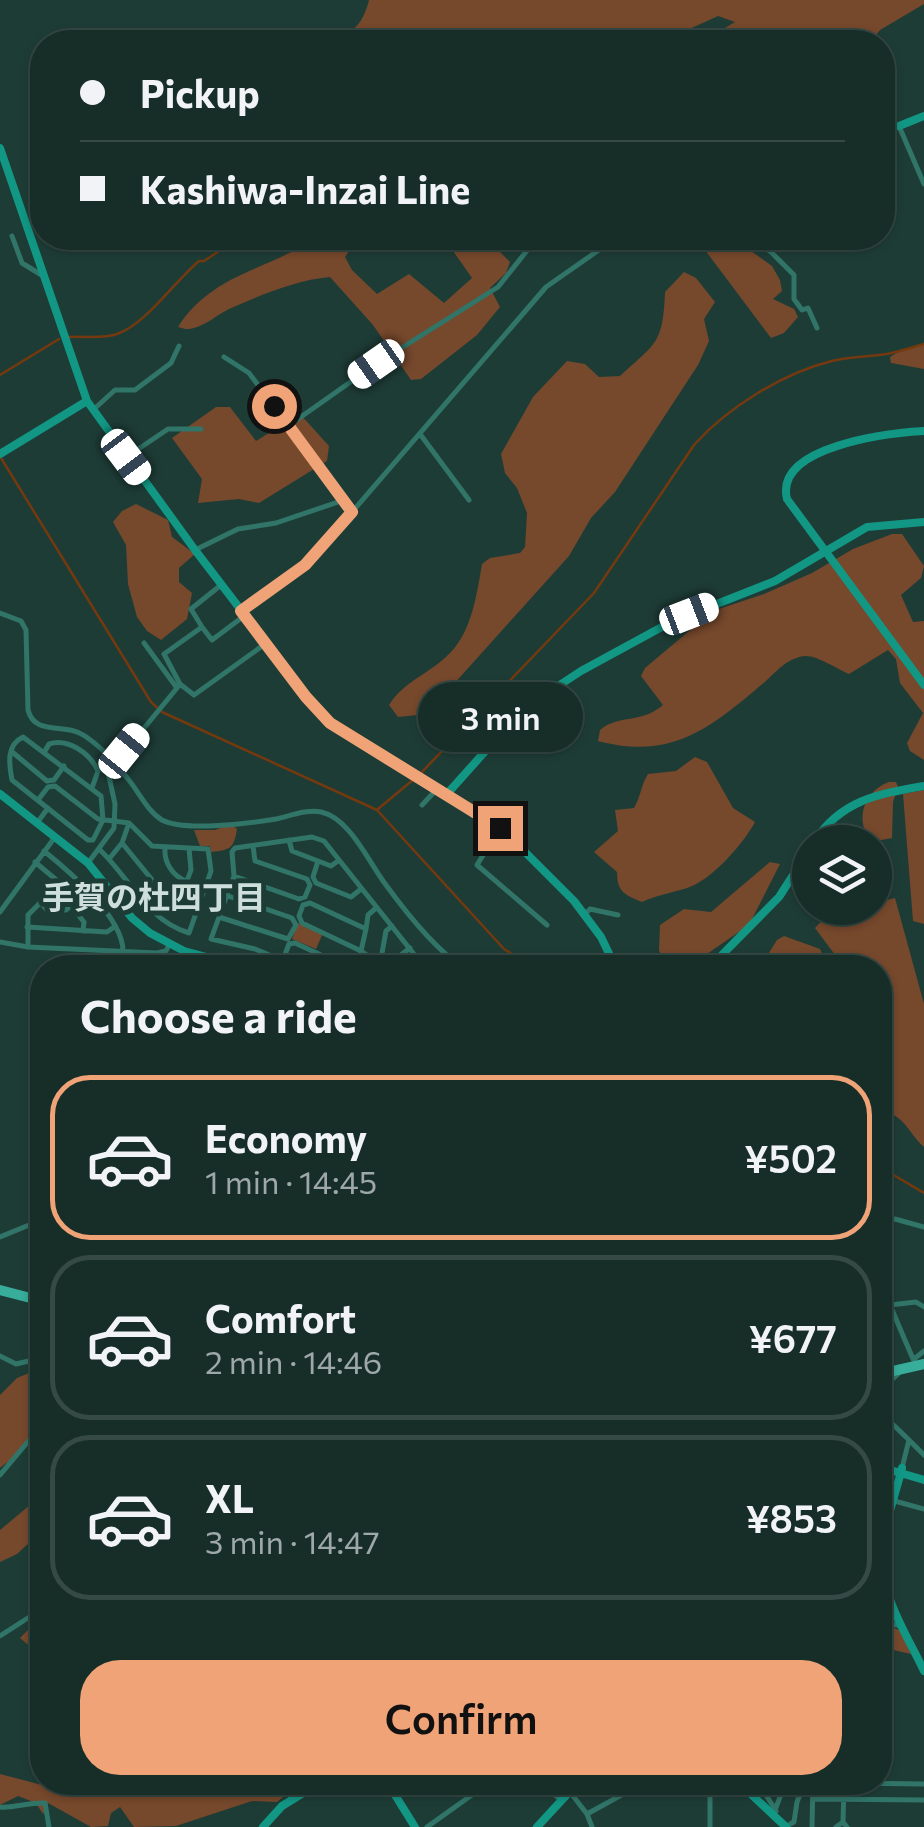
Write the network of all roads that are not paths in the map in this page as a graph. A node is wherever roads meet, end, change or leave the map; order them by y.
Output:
1 (924, 116) edge
2 (900, 126) junction
3 (895, 128) edge
4 (0, 148) edge
5 (924, 184) edge
6 (12, 236) dead end
7 (30, 239) edge
8 (33, 250) edge
9 (528, 250) edge
10 (599, 250) edge
11 (768, 250) edge
12 (42, 276) junction
13 (817, 328) dead end
14 (179, 346) dead end
15 (224, 357) dead end
16 (87, 400) junction
17 (92, 410) junction
18 (288, 426) junction
19 (201, 429) dead end
20 (924, 431) edge
21 (420, 434) junction
22 (1, 453) edge
23 (126, 457) junction
24 (341, 500) junction
25 (469, 500) dead end
26 (352, 512) junction
27 (924, 522) edge
28 (195, 550) junction
29 (826, 552) junction
30 (221, 584) junction
31 (0, 613) edge
32 (242, 614) junction
33 (202, 626) junction
34 (144, 643) dead end
35 (266, 644) junction
36 (924, 685) edge
37 (178, 686) junction
38 (10, 751) junction
39 (44, 751) junction
40 (114, 763) junction
41 (64, 766) junction
42 (10, 767) junction
43 (2, 768) edge
44 (924, 786) edge
45 (92, 788) junction
46 (437, 789) junction
47 (0, 794) edge
48 (447, 794) junction
49 (38, 800) junction
50 (422, 805) dead end
51 (48, 808) junction
52 (102, 820) junction
53 (115, 821) junction
54 (37, 823) junction
55 (129, 823) junction
56 (827, 825) edge
57 (500, 828) junction
58 (55, 837) junction
59 (289, 840) junction
60 (122, 843) junction
61 (252, 846) junction
62 (189, 848) junction
63 (166, 849) junction
64 (100, 850) junction
65 (44, 851) junction
66 (109, 859) junction
67 (340, 860) junction
68 (318, 861) junction
69 (35, 862) junction
70 (88, 863) junction
71 (234, 876) junction
72 (792, 876) edge
73 (187, 881) junction
74 (205, 888) junction
75 (56, 889) junction
76 (361, 890) junction
77 (227, 896) junction
78 (41, 903) junction
79 (72, 905) junction
80 (178, 905) junction
81 (146, 906) junction
82 (376, 908) junction
83 (0, 912) edge
84 (196, 913) junction
85 (585, 914) junction
86 (618, 915) dead end
87 (220, 917) junction
88 (132, 918) junction
89 (548, 925) dead end
90 (392, 926) junction
91 (114, 927) junction
92 (27, 928) junction
93 (366, 929) junction
94 (84, 931) junction
95 (0, 942) edge
96 (170, 945) junction
97 (28, 947) junction
98 (410, 948) junction
99 (106, 951) junction
100 (184, 951) junction
101 (360, 951) junction
102 (123, 952) junction
103 (157, 953) joint
104 (106, 955) edge
105 (184, 955) edge
106 (193, 955) edge
107 (267, 955) edge
108 (286, 955) edge
109 (321, 955) edge
110 (360, 955) edge
111 (366, 955) edge
112 (383, 955) edge
113 (402, 955) edge
114 (415, 955) edge
115 (447, 955) edge
116 (609, 955) edge
117 (722, 955) edge
118 (892, 1220) edge
119 (30, 1223) edge
120 (924, 1227) edge
121 (0, 1238) edge
122 (0, 1290) edge
123 (30, 1298) edge
124 (892, 1305) edge
125 (924, 1308) edge
126 (892, 1309) edge
127 (924, 1352) edge
128 (0, 1356) edge
129 (30, 1361) edge
130 (920, 1364) edge
131 (899, 1370) junction
132 (892, 1371) edge
133 (892, 1381) edge
134 (892, 1424) edge
135 (30, 1439) edge
136 (909, 1440) junction
137 (924, 1455) edge
138 (892, 1468) edge
139 (901, 1471) junction
140 (0, 1475) edge
141 (924, 1477) edge
142 (893, 1500) junction
143 (892, 1505) edge
144 (924, 1509) edge
145 (892, 1602) edge
146 (30, 1617) edge
147 (892, 1624) edge
148 (902, 1626) junction
149 (0, 1636) edge
150 (924, 1671) edge
151 (892, 1784) edge
152 (924, 1784) edge
153 (300, 1795) edge
154 (394, 1795) edge
155 (472, 1795) edge
156 (554, 1795) edge
157 (565, 1795) edge
158 (575, 1795) edge
159 (621, 1795) edge
160 (710, 1795) edge
161 (754, 1795) edge
162 (767, 1795) edge
163 (781, 1795) edge
164 (799, 1795) edge
165 (813, 1795) edge
166 (844, 1795) edge
167 (813, 1799) junction
168 (844, 1799) junction
169 (560, 1800) junction
170 (924, 1800) edge
171 (0, 1807) edge
172 (774, 1813) junction
173 (587, 1814) junction
174 (845, 1824) edge
175 (49, 1827) edge
176 (263, 1827) edge
177 (415, 1827) edge
178 (427, 1827) edge
179 (537, 1827) edge
180 (592, 1827) edge
181 (710, 1827) edge
182 (785, 1827) edge
183 (812, 1827) edge
184 (836, 1827) edge

1 - 2 street
2 - 3 street
2 - 5 street
4 - 7 street
6 - 12 street
8 - 12 street
9 - 18 street
10 - 21 street
11 - 13 street
12 - 16 street
14 - 17 street
15 - 18 street
16 - 17 street
16 - 22 street
17 - 23 street
18 - 24 street
19 - 23 street
20 - 29 street
21 - 25 street
21 - 26 street
23 - 28 street
24 - 26 street
24 - 28 street
26 - 32 street
27 - 29 street
28 - 30 street
29 - 36 street
29 - 48 street
30 - 32 street
30 - 33 street
31 - 40 street
32 - 33 street
32 - 35 street
33 - 37 street
34 - 37 street
35 - 37 street
35 - 46 street
37 - 40 street
38 - 39 street
38 - 41 street
38 - 42 street
39 - 41 street
39 - 45 street
40 - 53 street
40 - 115 street
41 - 45 street
42 - 43 street
42 - 49 street
44 - 56 street
45 - 52 street
46 - 48 street
46 - 50 street
47 - 54 street
48 - 57 street
49 - 51 street
49 - 52 street
51 - 52 street
51 - 54 street
52 - 53 street
53 - 55 street
53 - 64 street
54 - 58 street
55 - 60 street
55 - 63 street
57 - 85 street
57 - 89 street
58 - 65 street
58 - 70 street
59 - 61 street
59 - 67 street
59 - 68 street
60 - 66 street
60 - 80 street
61 - 71 street
61 - 71 street
62 - 63 street
62 - 73 street
62 - 74 street
63 - 73 street
64 - 66 street
64 - 70 street
65 - 69 street
65 - 91 street
66 - 81 street
67 - 68 street
67 - 76 street
68 - 76 street
69 - 75 street
69 - 83 street
70 - 88 street
71 - 77 street
72 - 117 street
73 - 80 street
74 - 77 street
74 - 84 street
75 - 78 street
75 - 79 street
76 - 82 street
77 - 87 street
77 - 87 street
78 - 79 street
78 - 92 street
79 - 94 street
80 - 84 street
81 - 84 street
81 - 88 street
82 - 90 street
82 - 93 street
85 - 86 street
85 - 116 street
87 - 107 street
88 - 96 street
90 - 98 street
90 - 112 street
91 - 94 street
91 - 102 street
92 - 94 street
92 - 97 street
93 - 101 street
93 - 101 street
95 - 97 street
96 - 100 street
96 - 103 street
97 - 99 street
98 - 113 street
98 - 114 street
99 - 102 street
99 - 104 street
100 - 105 street
100 - 106 street
101 - 110 street
101 - 111 street
102 - 103 street
108 - 109 street
118 - 120 street
119 - 121 street
122 - 123 main road
124 - 125 street
126 - 130 street
127 - 130 street
128 - 129 street
130 - 131 main road
131 - 132 main road
131 - 133 street
134 - 136 street
135 - 140 street
136 - 137 street
136 - 139 street
138 - 139 street
139 - 141 street
139 - 142 street
142 - 143 street
142 - 144 street
145 - 148 street
146 - 149 street
147 - 148 street
148 - 150 street
151 - 152 street
153 - 176 street
154 - 177 street
155 - 178 street
156 - 169 street
157 - 169 street
158 - 173 street
159 - 173 street
160 - 181 street
161 - 172 street
162 - 172 street
163 - 172 street
164 - 182 street
165 - 167 street
166 - 168 street
167 - 168 street
167 - 183 street
168 - 170 street
168 - 174 street
169 - 179 street
171 - 175 street
172 - 182 street
173 - 180 street
174 - 184 street

